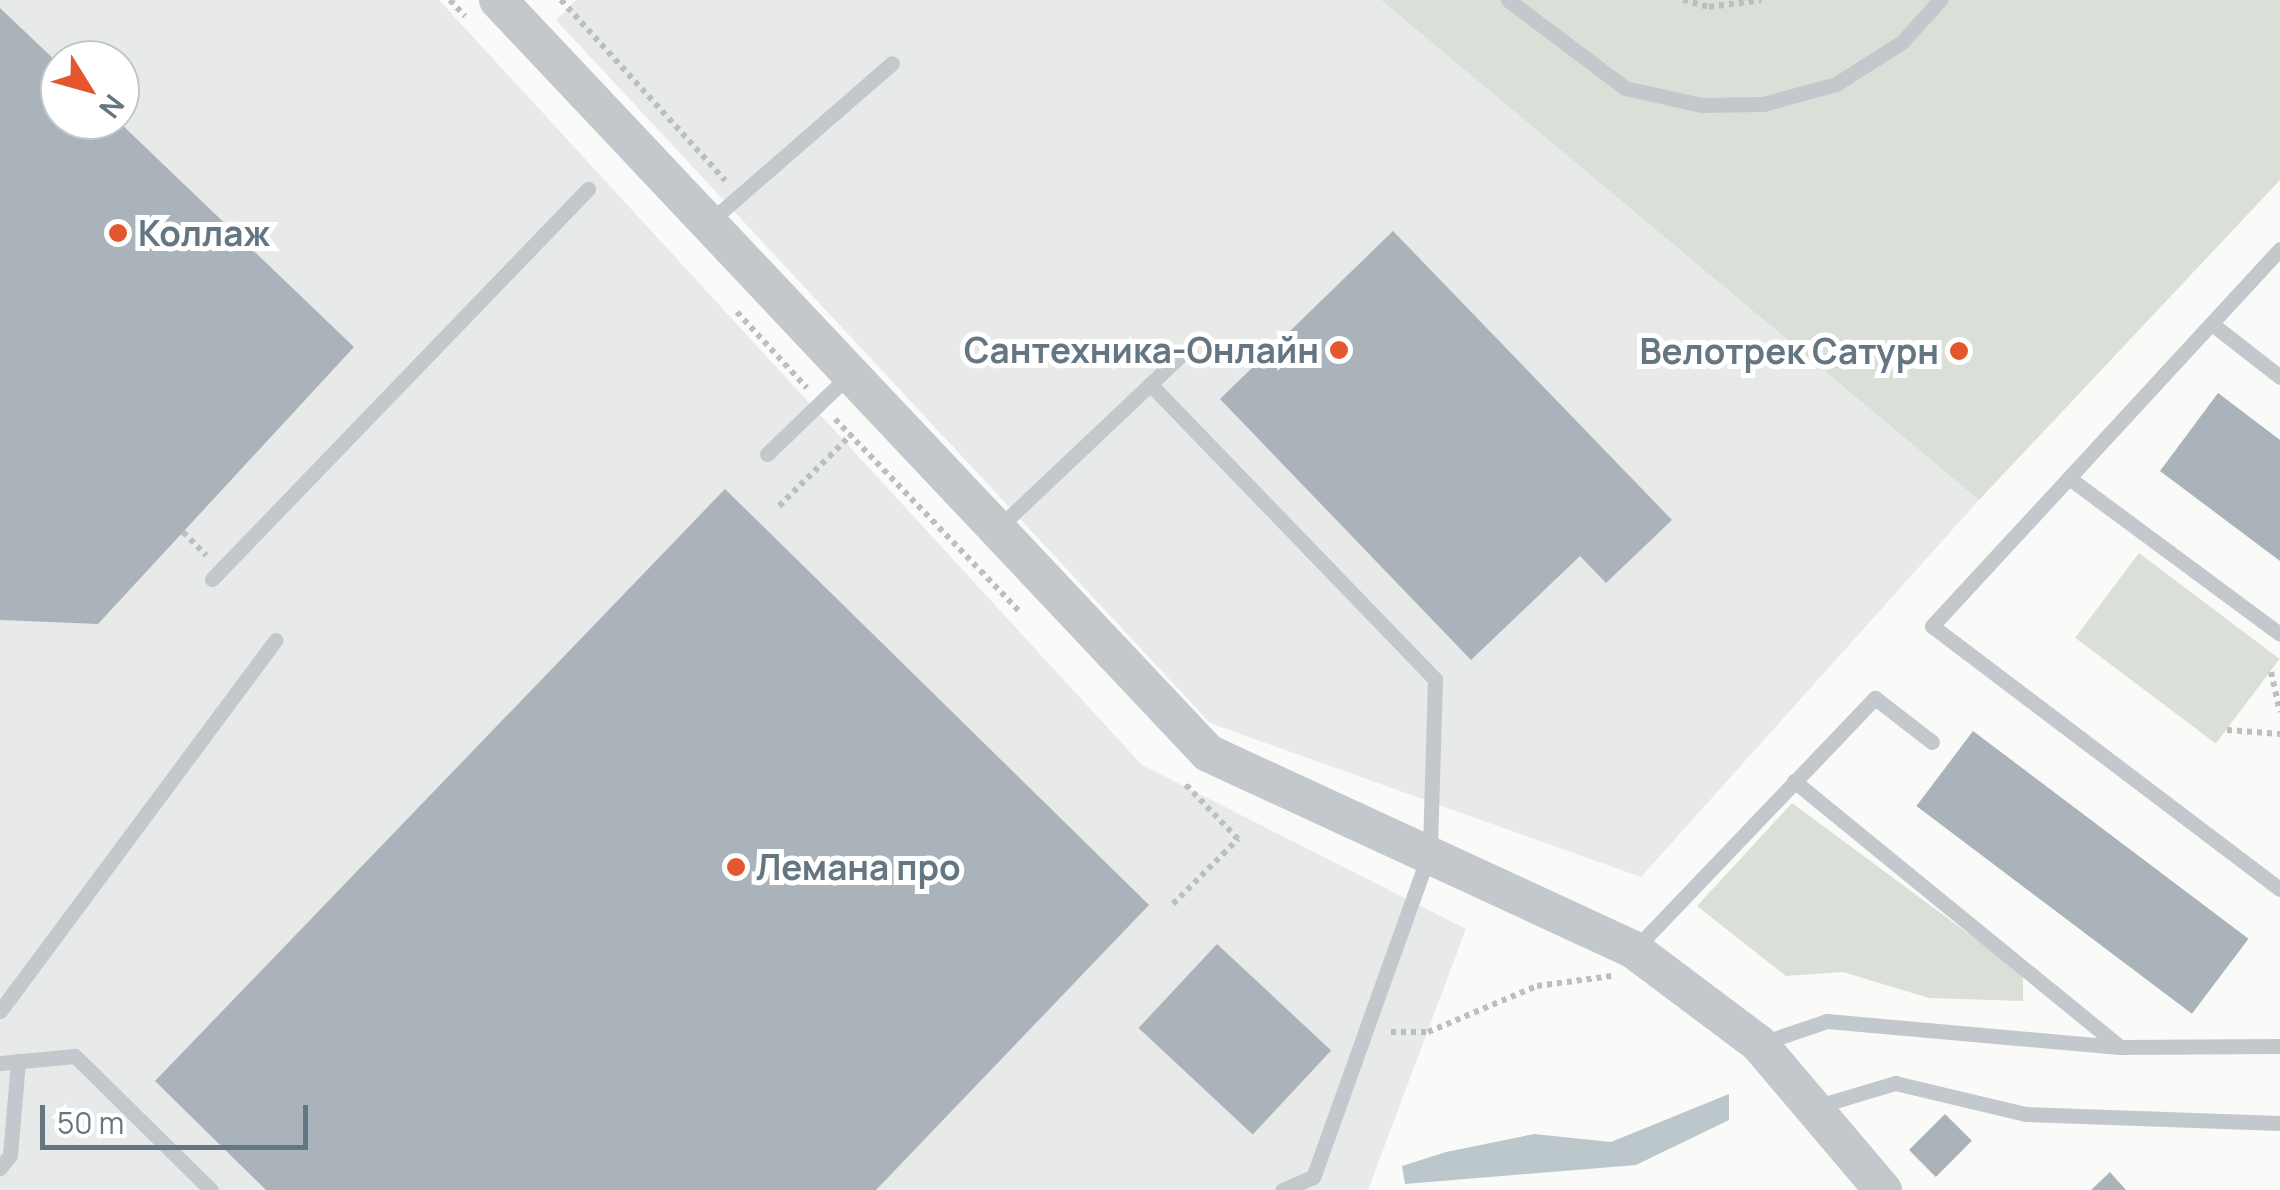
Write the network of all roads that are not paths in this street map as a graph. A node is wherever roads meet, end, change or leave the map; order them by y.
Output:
1 (1508, 0) edge
2 (1940, 0) edge
3 (487, 14) edge
4 (892, 62) dead end
5 (588, 189) dead end
6 (707, 224) junction
7 (2280, 249) edge
8 (2212, 324) junction
9 (1179, 357) dead end
10 (848, 376) junction
11 (2280, 377) edge
12 (1150, 384) junction
13 (767, 454) dead end
14 (2070, 478) junction
15 (993, 532) junction
16 (212, 579) dead end
17 (2280, 634) edge
18 (276, 640) dead end
19 (1932, 742) dead end
20 (1794, 781) junction
21 (1430, 851) junction
22 (2277, 879) edge
23 (1634, 950) junction
24 (0, 1012) edge
25 (1758, 1044) junction
26 (2120, 1046) junction
27 (2280, 1046) edge
28 (18, 1061) junction
29 (0, 1063) edge
30 (1816, 1107) junction
31 (2280, 1124) edge
32 (0, 1168) edge
33 (211, 1190) edge
34 (1283, 1190) edge
35 (1883, 1190) edge

1 - 2 lane
3 - 6 street
4 - 6 lane
5 - 16 lane
6 - 10 street
7 - 8 lane
8 - 11 lane
8 - 14 lane
9 - 12 lane
10 - 13 lane
10 - 15 street
12 - 15 lane
12 - 21 lane
14 - 17 lane
14 - 22 lane
15 - 21 street
18 - 24 lane
19 - 20 lane
20 - 23 lane
20 - 26 lane
21 - 23 street
21 - 34 lane
23 - 25 street
25 - 26 lane
25 - 30 street
26 - 27 lane
28 - 29 lane
28 - 32 lane
28 - 33 lane
30 - 31 lane
30 - 35 street

